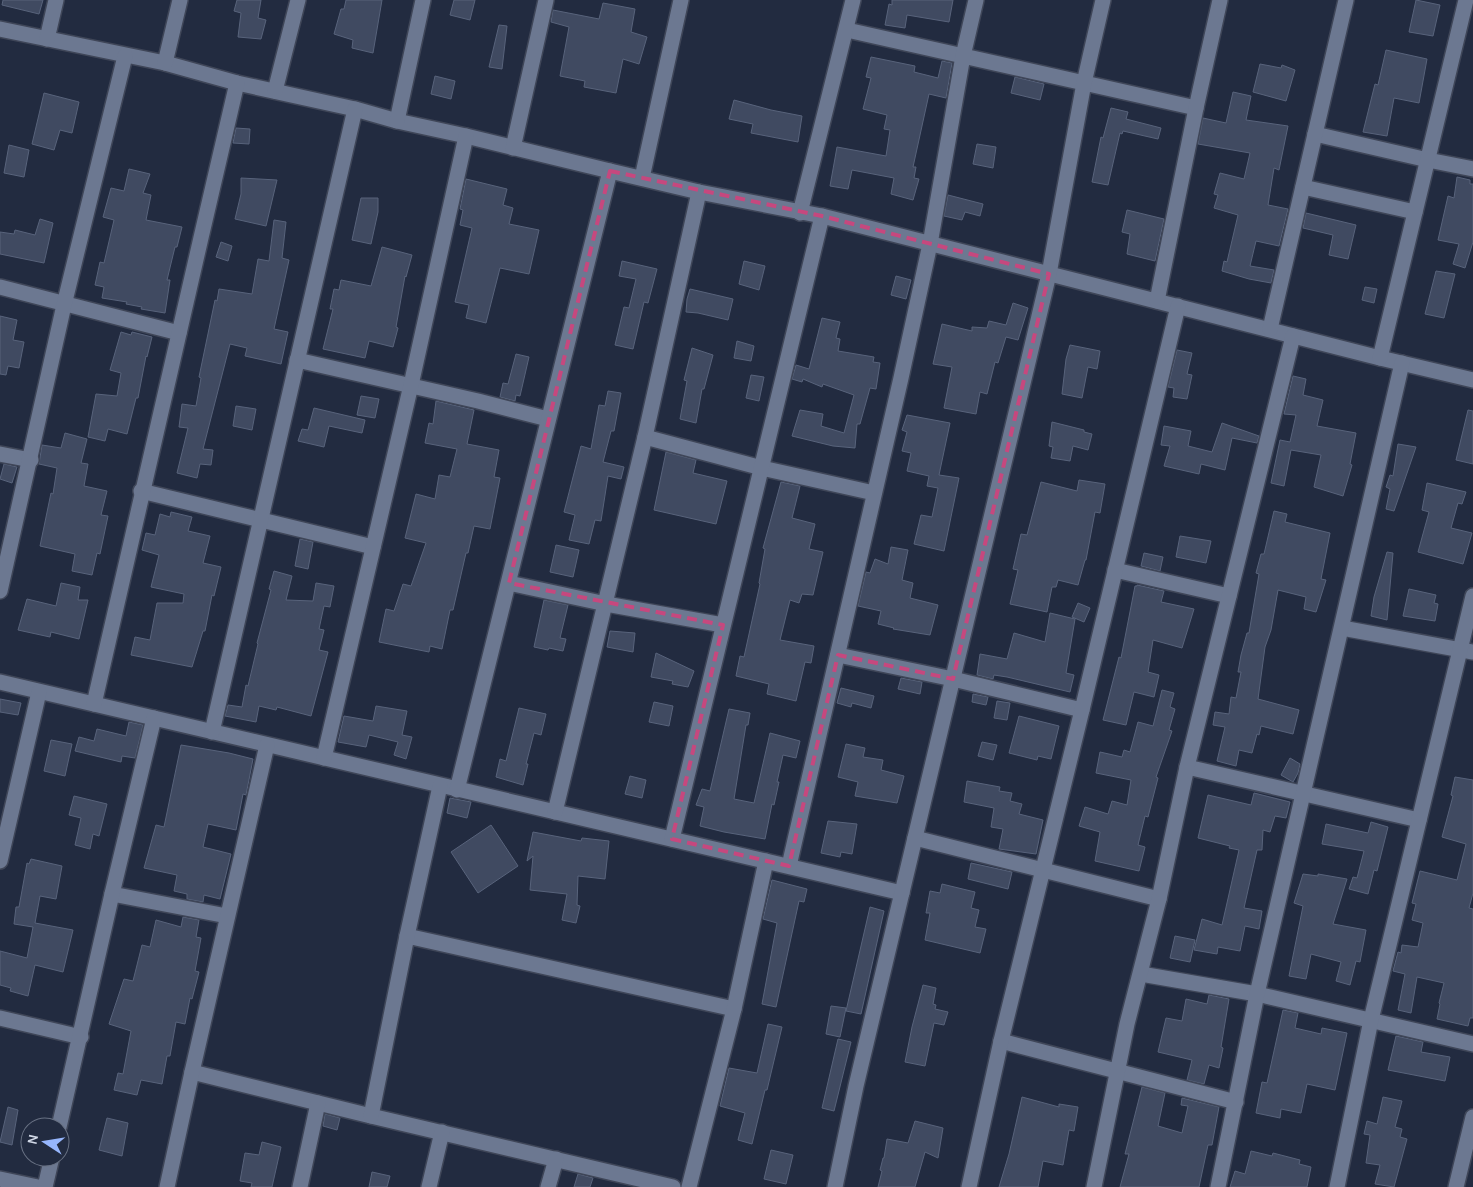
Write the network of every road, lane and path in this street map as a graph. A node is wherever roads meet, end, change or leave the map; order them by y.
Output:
1 (56, 0) edge
2 (180, 0) edge
3 (298, 0) edge
4 (423, 0) edge
5 (546, 0) edge
6 (681, 0) edge
7 (853, 0) edge
8 (976, 0) edge
9 (1103, 0) edge
10 (1220, 0) edge
11 (1346, 0) edge
12 (1466, 0) edge
13 (1467, 24) edge
14 (846, 30) junction
15 (1, 33) edge
16 (47, 39) junction
17 (125, 56) junction
18 (963, 56) junction
19 (165, 63) junction
20 (236, 82) junction
21 (1084, 83) junction
22 (275, 92) junction
23 (1196, 108) junction
24 (355, 109) junction
25 (397, 121) junction
26 (1315, 134) junction
27 (466, 136) junction
28 (513, 148) junction
29 (1428, 160) junction
30 (1473, 169) edge
31 (610, 171) junction
32 (642, 178) junction
33 (1303, 187) junction
34 (699, 192) junction
35 (1415, 212) junction
36 (800, 213) junction
37 (822, 216) junction
38 (930, 244) junction
39 (1049, 274) junction
40 (0, 288) edge
41 (1157, 300) junction
42 (64, 305) junction
43 (1178, 306) junction
44 (1270, 330) junction
45 (179, 333) junction
46 (1293, 336) junction
47 (1380, 358) junction
48 (297, 360) junction
49 (1402, 363) junction
50 (1473, 380) edge
51 (411, 385) junction
52 (548, 419) junction
53 (645, 437) junction
54 (0, 454) edge
55 (31, 460) junction
56 (762, 468) junction
57 (141, 491) junction
58 (874, 494) junction
59 (262, 519) junction
60 (373, 547) junction
61 (1115, 570) junction
62 (509, 583) junction
63 (0, 591) edge
64 (1229, 596) junction
65 (1473, 596) edge
66 (606, 604) junction
67 (723, 625) junction
68 (1342, 628) junction
69 (1467, 651) edge
70 (838, 655) junction
71 (953, 679) junction
72 (0, 682) edge
73 (39, 692) junction
74 (94, 704) junction
75 (1082, 710) junction
76 (154, 718) junction
77 (212, 732) junction
78 (267, 745) junction
79 (324, 758) junction
80 (1187, 767) junction
81 (440, 786) junction
82 (457, 790) junction
83 (1304, 793) junction
84 (555, 812) junction
85 (1419, 820) junction
86 (915, 838) junction
87 (672, 839) junction
88 (0, 861) edge
89 (766, 861) junction
90 (788, 866) junction
91 (1044, 869) junction
92 (902, 893) junction
93 (112, 894) junction
94 (1159, 899) junction
95 (227, 916) junction
96 (407, 936) junction
97 (1141, 974) junction
98 (1257, 994) junction
99 (734, 1009) junction
100 (0, 1018) edge
101 (1371, 1020) junction
102 (81, 1037) junction
103 (1001, 1041) junction
104 (1473, 1044) edge
105 (1117, 1070) junction
106 (192, 1072) junction
107 (318, 1102) junction
108 (1236, 1102) junction
109 (371, 1116) junction
110 (61, 1117) edge
111 (1473, 1117) edge
112 (442, 1132) junction
113 (556, 1159) junction
114 (50, 1167) edge
115 (0, 1179) edge
116 (38, 1187) edge
117 (45, 1187) edge
118 (167, 1187) edge
119 (300, 1187) edge
120 (429, 1187) edge
121 (548, 1187) edge
122 (669, 1187) edge
123 (689, 1187) edge
124 (834, 1187) edge
125 (969, 1187) edge
126 (1094, 1187) edge
127 (1218, 1187) edge
128 (1337, 1187) edge
129 (1456, 1187) edge

1 - 16 street
2 - 19 street
3 - 22 street
4 - 25 street
5 - 28 street
6 - 32 street
7 - 14 street
8 - 18 street
9 - 21 street
10 - 23 street
11 - 26 street
12 - 13 street
13 - 29 street
14 - 18 street
14 - 36 street
15 - 16 street
16 - 17 street
17 - 19 street
17 - 42 street
18 - 21 street
18 - 38 street
19 - 20 street
20 - 22 street
20 - 45 street
21 - 23 street
21 - 39 street
22 - 24 street
23 - 41 street
24 - 25 street
24 - 48 street
25 - 27 street
26 - 29 street
26 - 33 street
27 - 28 street
27 - 51 street
28 - 31 street
29 - 30 street
29 - 35 street
31 - 32 street
31 - 52 street
32 - 34 street
33 - 35 street
33 - 44 street
34 - 36 street
34 - 53 street
35 - 47 street
36 - 37 street
37 - 38 street
37 - 56 street
38 - 39 street
38 - 58 street
39 - 41 street
39 - 71 street
40 - 42 street
41 - 43 street
42 - 45 street
42 - 55 street
43 - 44 street
43 - 61 street
44 - 46 street
45 - 57 street
46 - 47 street
46 - 64 street
47 - 49 street
48 - 51 street
48 - 59 street
49 - 50 street
49 - 68 street
51 - 52 street
51 - 60 street
52 - 62 street
53 - 56 street
53 - 66 street
54 - 55 street
55 - 63 street
56 - 58 street
56 - 67 street
57 - 59 street
57 - 74 street
58 - 70 street
59 - 60 street
59 - 77 street
60 - 79 street
61 - 64 street
61 - 75 street
62 - 66 street
62 - 82 street
64 - 80 street
65 - 69 street
66 - 67 street
66 - 84 street
67 - 87 street
68 - 69 street
68 - 83 street
69 - 85 street
70 - 71 street
70 - 90 street
71 - 75 street
71 - 86 street
72 - 73 street
73 - 74 street
73 - 88 street
74 - 76 street
75 - 91 street
76 - 77 street
76 - 93 street
77 - 78 street
78 - 79 street
78 - 95 street
79 - 81 street
80 - 83 street
80 - 94 street
81 - 82 street
81 - 96 street
82 - 84 street
83 - 85 street
83 - 98 street
84 - 87 street
85 - 101 street
86 - 91 street
86 - 92 street
87 - 89 street
89 - 90 street
89 - 99 street
90 - 92 street
91 - 94 street
91 - 103 street
92 - 124 street
93 - 95 street
93 - 102 street
94 - 97 street
95 - 106 street
96 - 99 street
96 - 109 street
97 - 98 street
97 - 105 street
98 - 101 street
98 - 108 street
99 - 123 street
100 - 102 street
101 - 104 street
101 - 128 street
102 - 110 street
103 - 105 street
103 - 125 street
105 - 108 street
105 - 126 street
106 - 107 street
106 - 118 street
107 - 109 street
107 - 119 street
108 - 127 street
109 - 112 street
111 - 129 street
112 - 113 street
112 - 120 street
113 - 121 street
113 - 122 street
114 - 117 street
115 - 116 street

